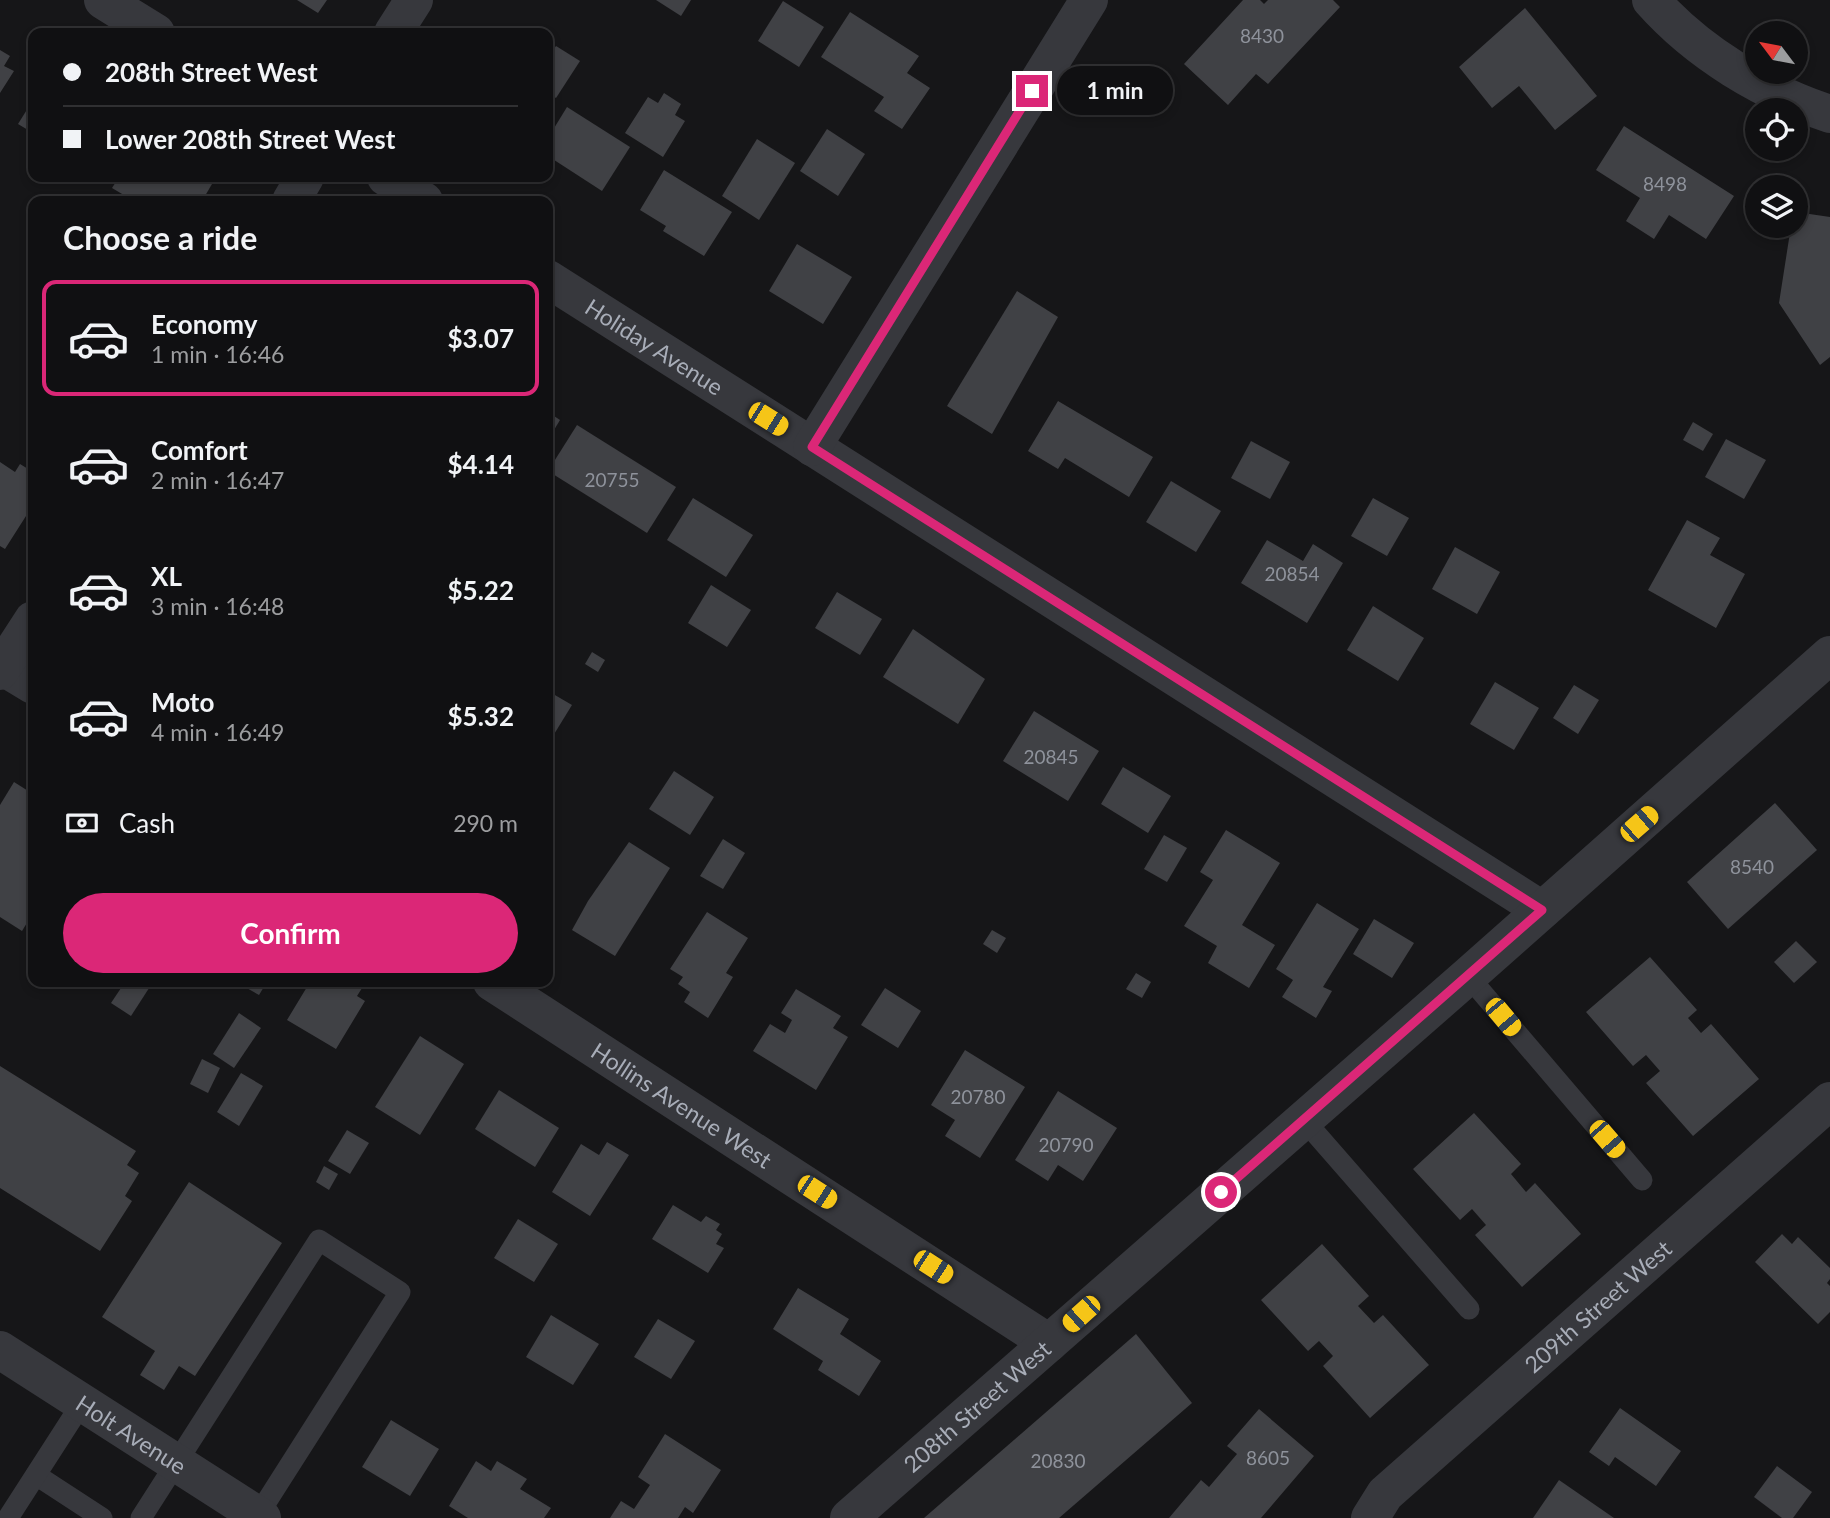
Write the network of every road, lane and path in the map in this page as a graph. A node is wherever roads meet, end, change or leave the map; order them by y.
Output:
1 (103, 0) edge
2 (414, 0) edge
3 (1089, 0) edge
4 (1651, 0) edge
5 (148, 28) edge
6 (396, 28) edge
7 (1830, 114) edge
8 (394, 182) edge
9 (417, 196) edge
10 (553, 282) edge
11 (812, 447) junction
12 (28, 631) edge
13 (1830, 655) edge
14 (9, 672) edge
15 (1542, 910) junction
16 (1468, 976) junction
17 (500, 987) edge
18 (1830, 1101) edge
19 (1304, 1120) junction
20 (1642, 1180) dead end
21 (1469, 1309) dead end
22 (1049, 1343) junction
23 (0, 1350) edge
24 (82, 1403) junction
25 (176, 1464) junction
26 (36, 1475) junction
27 (8, 1505) edge
28 (260, 1517) edge
29 (102, 1518) edge
30 (141, 1518) edge
31 (849, 1518) edge
32 (1370, 1518) edge

1 - 5 street
2 - 6 street
3 - 11 street
4 - 7 street
8 - 9 street
10 - 11 street, Holiday Avenue
11 - 15 street, Holiday Avenue
12 - 14 street
13 - 15 street, 208th Street West
15 - 16 street, 208th Street West
16 - 19 street, 208th Street West
16 - 20 lane
17 - 22 street, Hollins Avenue West
18 - 32 street, 209th Street West
19 - 21 lane
19 - 22 street, 208th Street West
22 - 31 street, 208th Street West
23 - 24 street, Holt Avenue
24 - 25 street, Holt Avenue
24 - 26 lane
25 - 28 street, Holt Avenue
25 - 28 lane
25 - 30 lane
26 - 27 lane
26 - 29 lane

